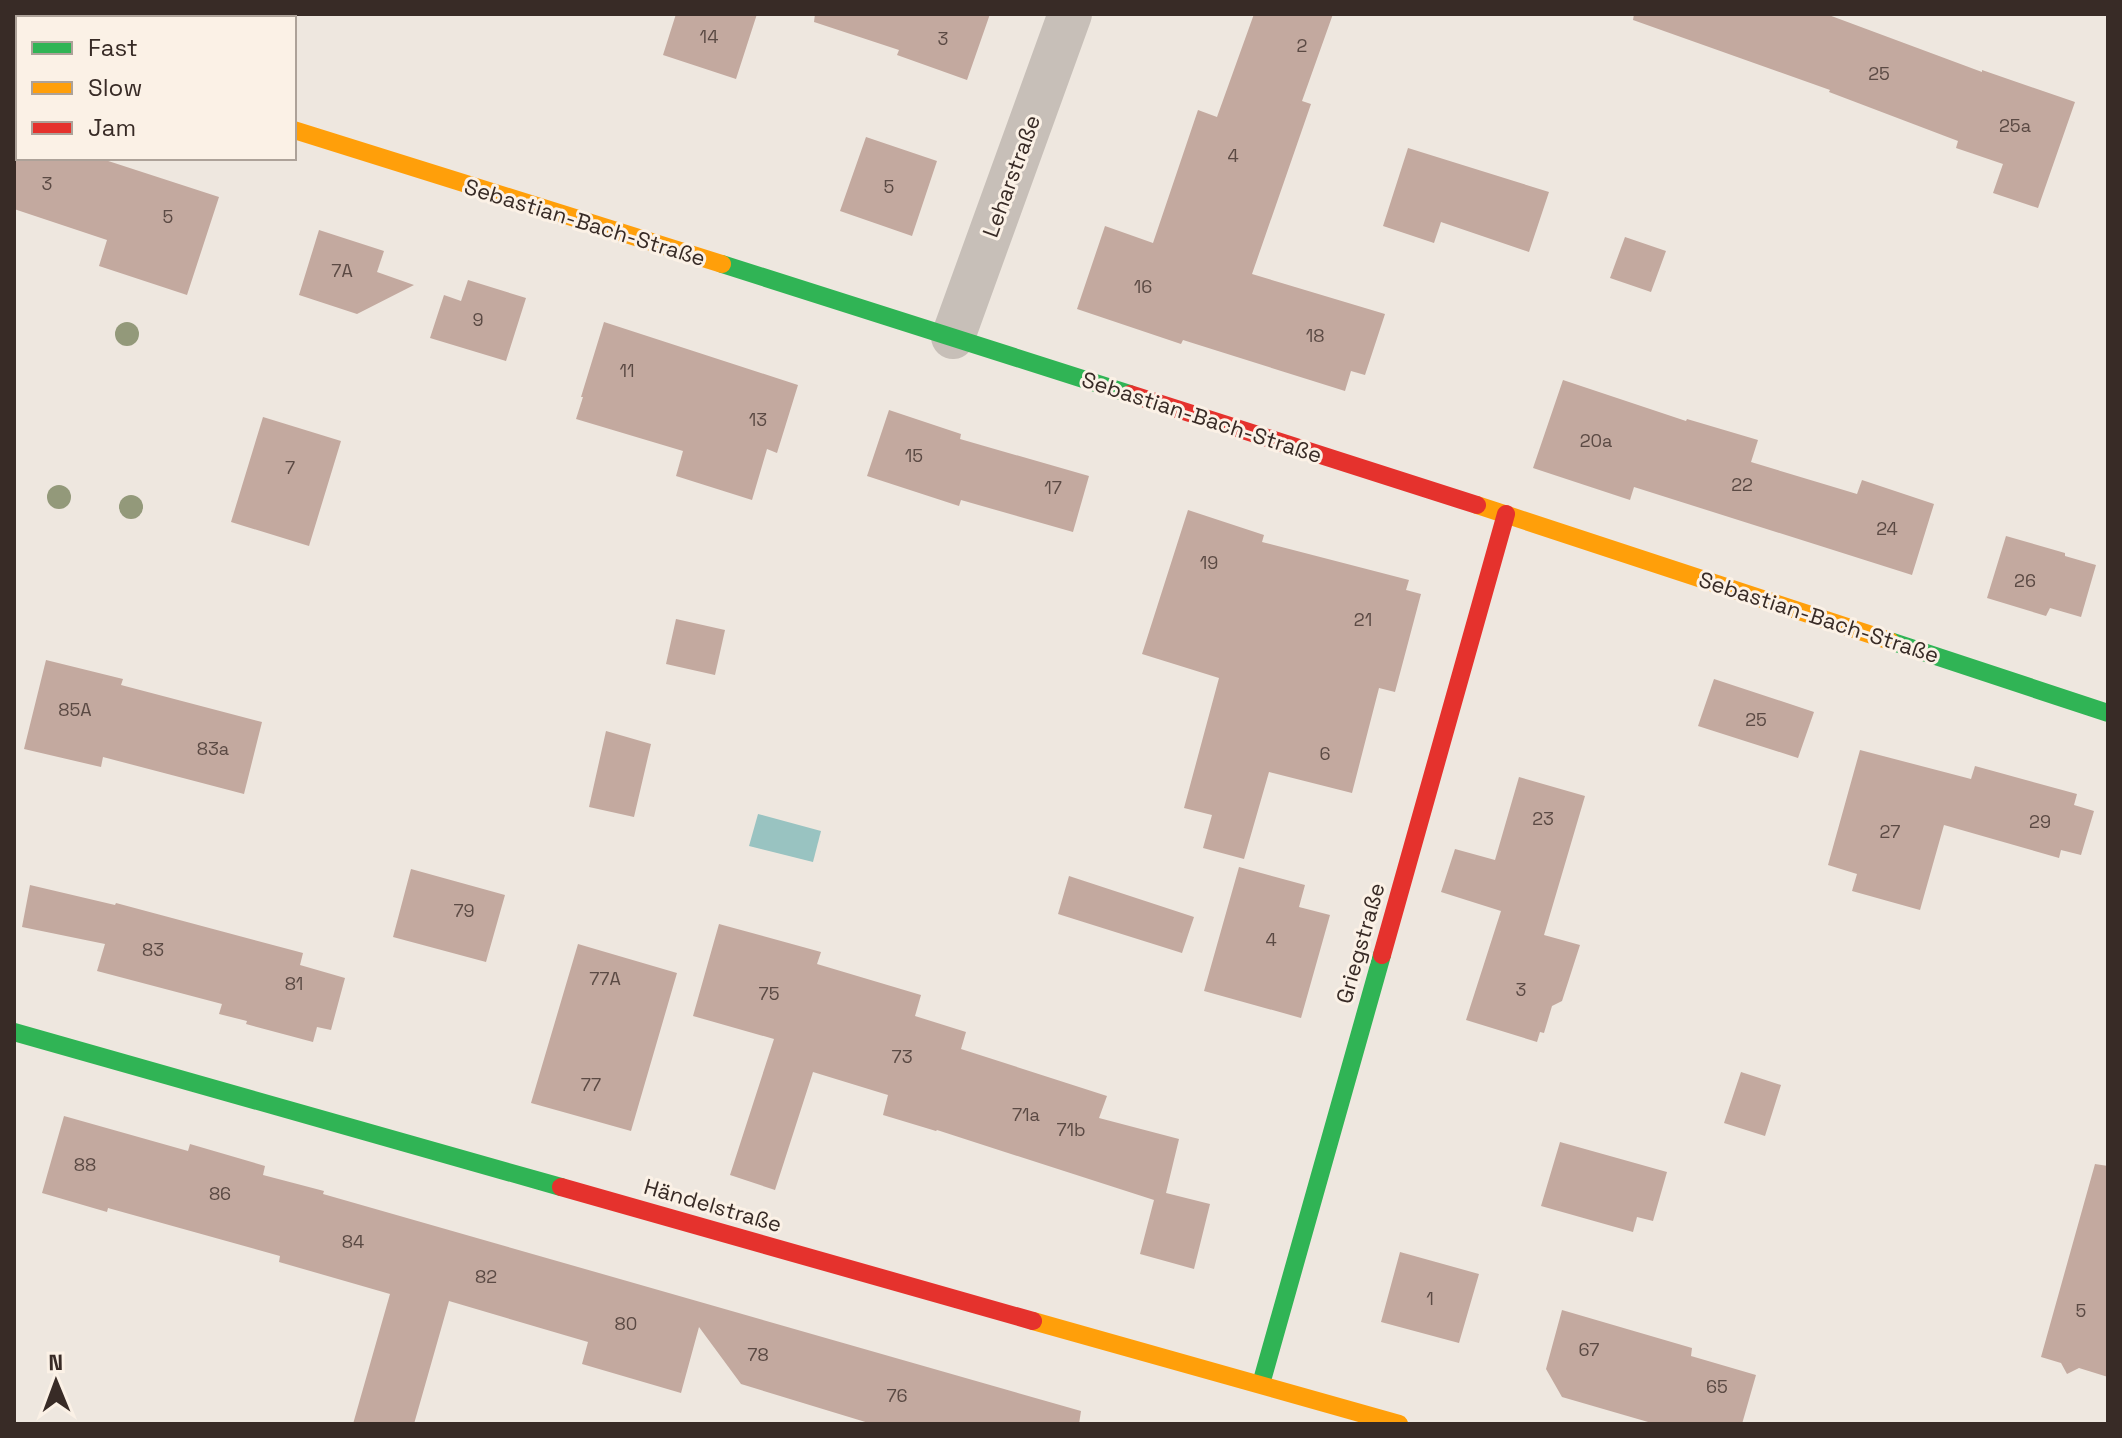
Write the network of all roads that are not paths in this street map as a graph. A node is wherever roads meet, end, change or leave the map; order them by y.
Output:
1 (1070, 14) edge
2 (296, 131) edge
3 (953, 337) junction
4 (1506, 514) junction
5 (2108, 713) edge
6 (14, 1032) edge
7 (1261, 1384) junction
8 (1399, 1424) edge

1 - 3 street, Leharstraße
2 - 3 street, Sebastian-Bach-Straße
3 - 4 street, Sebastian-Bach-Straße
4 - 5 street, Sebastian-Bach-Straße
4 - 7 street, Griegstraße
6 - 7 street, Händelstraße
7 - 8 street, Händelstraße

